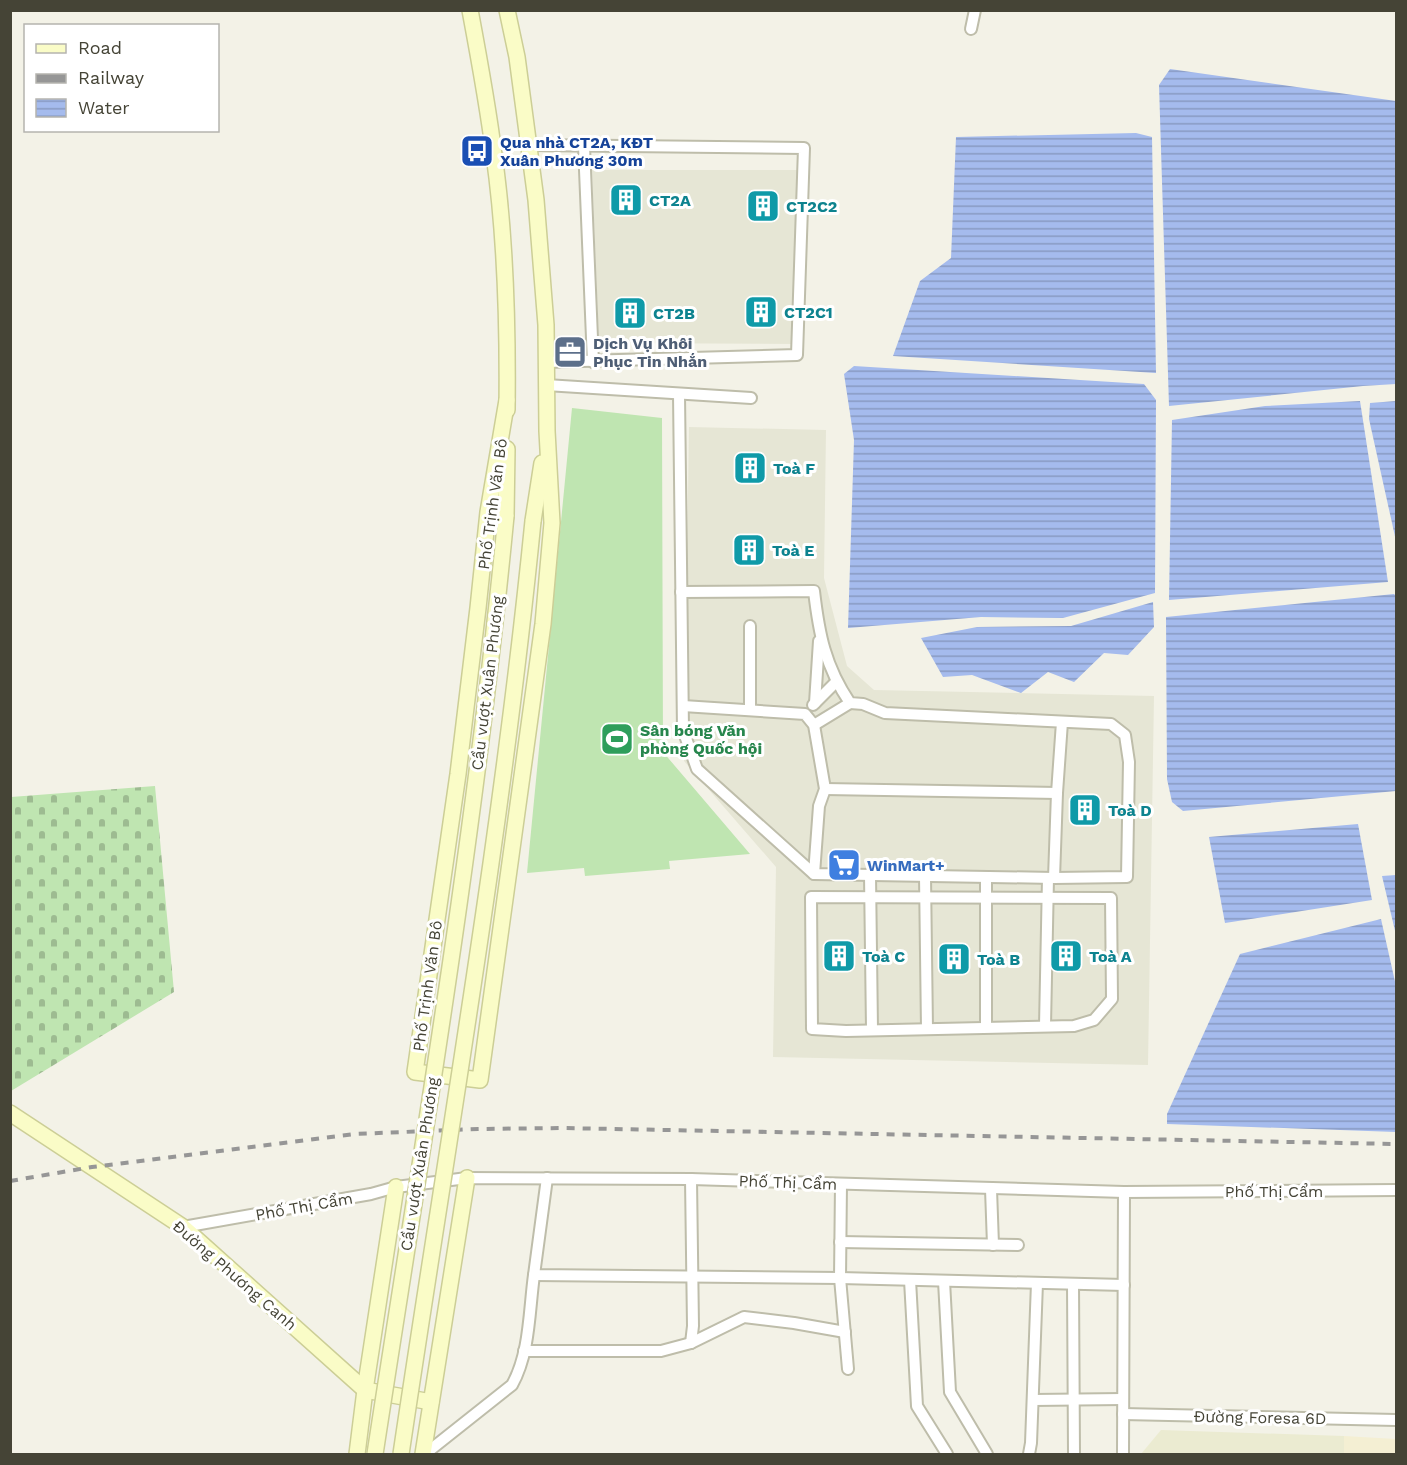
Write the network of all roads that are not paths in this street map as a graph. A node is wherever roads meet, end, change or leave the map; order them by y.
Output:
1 (470, 10) edge
2 (507, 10) edge
3 (975, 10) edge
4 (971, 29) dead end
5 (530, 145) junction
6 (584, 146) junction
7 (546, 362) junction
8 (592, 362) junction
9 (546, 385) junction
10 (679, 394) junction
11 (751, 398) dead end
12 (507, 400) junction
13 (547, 431) junction
14 (506, 516) joint
15 (533, 521) joint
16 (681, 592) junction
17 (750, 626) dead end
18 (820, 634) junction
19 (836, 682) junction
20 (850, 702) junction
21 (815, 704) junction
22 (683, 706) junction
23 (750, 710) junction
24 (805, 714) junction
25 (1062, 723) junction
26 (814, 725) junction
27 (825, 789) junction
28 (1057, 793) junction
29 (814, 874) junction
30 (870, 875) junction
31 (926, 876) junction
32 (986, 877) junction
33 (1051, 878) junction
34 (869, 896) junction
35 (925, 897) junction
36 (985, 897) junction
37 (1047, 898) junction
38 (1044, 1026) junction
39 (986, 1027) junction
40 (872, 1029) junction
41 (927, 1029) junction
42 (10, 1113) edge
43 (467, 1178) junction
44 (547, 1178) junction
45 (691, 1179) junction
46 (842, 1184) junction
47 (396, 1187) junction
48 (991, 1188) junction
49 (1396, 1190) edge
50 (1124, 1192) junction
51 (183, 1227) junction
52 (840, 1242) junction
53 (993, 1245) junction
54 (1018, 1245) dead end
55 (534, 1275) junction
56 (693, 1277) junction
57 (840, 1278) junction
58 (910, 1280) junction
59 (944, 1281) junction
60 (1037, 1283) junction
61 (1072, 1284) junction
62 (1124, 1285) junction
63 (845, 1332) junction
64 (691, 1343) junction
65 (524, 1351) junction
66 (848, 1369) dead end
67 (365, 1390) junction
68 (1073, 1399) junction
69 (1123, 1399) junction
70 (1033, 1400) junction
71 (431, 1402) junction
72 (1123, 1414) junction
73 (1396, 1420) edge
74 (357, 1455) edge
75 (375, 1455) edge
76 (401, 1455) edge
77 (424, 1455) edge
78 (948, 1455) edge
79 (987, 1455) edge
80 (1029, 1455) edge
81 (1074, 1455) edge
82 (1123, 1455) edge

1 - 12 main road, Phố Trịnh Văn Bô
2 - 5 main road, Phố Trịnh Văn Bô
3 - 4 street
5 - 6 street
5 - 7 main road, Phố Trịnh Văn Bô
6 - 8 street
6 - 8 street
7 - 8 street
7 - 9 main road, Phố Trịnh Văn Bô
9 - 10 street
9 - 13 main road, Phố Trịnh Văn Bô
10 - 11 street
10 - 16 street
12 - 13 main road, Phố Trịnh Văn Bô
12 - 14 main road, Phố Trịnh Văn Bô
13 - 15 main road, Phố Trịnh Văn Bô
14 - 75 main road, Cầu vượt Xuân Phương, bridge
15 - 76 main road, Cầu vượt Xuân Phương, bridge
16 - 18 street
16 - 22 street
17 - 23 street
18 - 19 street
18 - 21 street
19 - 20 street
19 - 21 street
20 - 25 street
20 - 26 street
21 - 24 street
22 - 23 street
22 - 29 street
23 - 24 street
24 - 26 street
25 - 28 street
25 - 33 street
26 - 27 street
27 - 28 street
27 - 29 street
28 - 33 street
29 - 30 street
30 - 31 street
30 - 34 street
31 - 32 street
31 - 35 street
32 - 33 street
32 - 36 street
33 - 37 street
34 - 35 street
34 - 40 street
34 - 40 street
35 - 36 street
35 - 41 street
36 - 37 street
36 - 39 street
37 - 38 street
37 - 38 street
38 - 39 street
39 - 41 street
40 - 41 street
42 - 51 main road, Đường Phương Canh
43 - 44 street, Phố Thị Cẩm
43 - 47 street, Phố Thị Cẩm
43 - 71 main road
44 - 45 street, Phố Thị Cẩm
44 - 55 street
45 - 46 street, Phố Thị Cẩm
45 - 56 street
46 - 48 street, Phố Thị Cẩm
46 - 52 street
47 - 51 street, Phố Thị Cẩm
47 - 67 main road
48 - 50 street, Phố Thị Cẩm
48 - 53 street
49 - 50 street, Phố Thị Cẩm
50 - 62 street
51 - 67 main road, Đường Phương Canh
52 - 53 street
52 - 57 street
53 - 54 street
55 - 56 street
55 - 65 street
56 - 57 street
56 - 64 street
57 - 58 street
57 - 63 street
58 - 59 street
58 - 78 street
59 - 60 street
59 - 79 street
60 - 61 street
60 - 70 street
61 - 62 street
61 - 68 street
62 - 69 street
63 - 64 street
63 - 66 street
64 - 65 street
65 - 77 street
67 - 71 main road
67 - 74 main road
68 - 69 street
68 - 70 street
68 - 81 street
69 - 72 street
70 - 80 street
71 - 77 main road
72 - 73 street, Đường Foresa 6D
72 - 82 street

